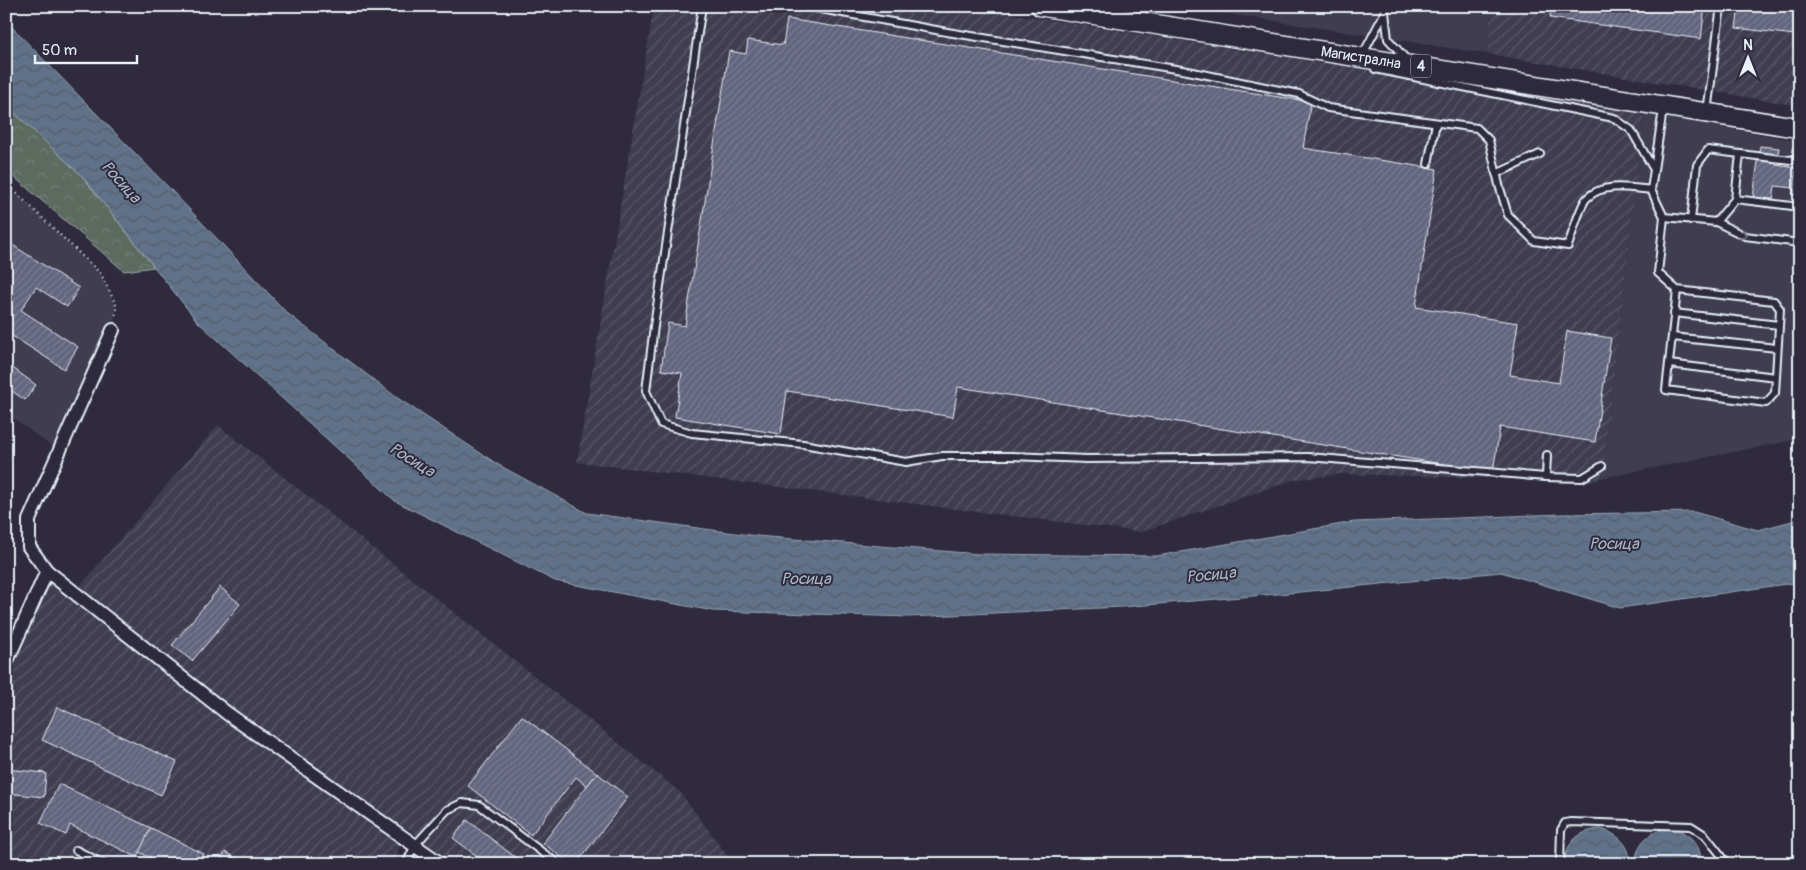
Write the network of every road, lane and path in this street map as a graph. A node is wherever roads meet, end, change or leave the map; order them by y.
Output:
1 (702, 6) edge
2 (804, 6) edge
3 (1041, 6) edge
4 (1721, 6) edge
5 (1386, 9) edge
6 (1361, 57) junction
7 (1411, 65) junction
8 (1663, 105) junction
9 (1706, 112) junction
10 (1436, 123) junction
11 (1800, 128) edge
12 (1540, 154) dead end
13 (1740, 154) junction
14 (1800, 157) edge
15 (1428, 164) dead end
16 (1653, 168) junction
17 (1496, 174) junction
18 (6, 182) edge
19 (1651, 190) junction
20 (1735, 199) junction
21 (1800, 207) edge
22 (1664, 217) junction
23 (1691, 220) junction
24 (1716, 222) junction
25 (1800, 243) edge
26 (1677, 290) junction
27 (1674, 313) junction
28 (1779, 325) junction
29 (113, 330) joint
30 (1672, 337) junction
31 (1777, 348) junction
32 (1669, 364) junction
33 (1776, 377) junction
34 (1547, 455) dead end
35 (1602, 466) dead end
36 (1546, 477) junction
37 (46, 571) junction
38 (6, 663) edge
39 (415, 845) junction
40 (76, 850) dead end
41 (104, 864) edge
42 (406, 864) edge
43 (441, 864) edge
44 (558, 864) edge
45 (1560, 864) edge
46 (1728, 864) edge

1 - 36 lane
2 - 10 lane
3 - 6 main road, Магистрална / 4
4 - 9 lane
5 - 6 lane
5 - 7 lane
6 - 7 main road, Магистрална / 4
6 - 16 lane
7 - 8 main road, Магистрална / 4
8 - 9 main road, Магистрална / 4
8 - 16 lane
9 - 11 main road, Магистрална / 4
10 - 15 lane
10 - 17 lane
12 - 17 lane
13 - 14 lane
13 - 20 lane
13 - 23 lane
16 - 19 lane
17 - 19 lane
18 - 29 path
19 - 22 lane
20 - 21 lane
20 - 24 lane
22 - 23 lane
22 - 26 lane
23 - 24 lane
24 -> 25 lane
26 - 27 lane
26 - 28 lane
27 - 28 lane
27 - 30 lane
28 - 31 lane
29 - 37 street
30 - 31 lane
30 - 32 lane
31 - 33 lane
32 - 33 lane
32 - 33 lane
34 - 36 lane
35 - 36 lane
37 - 38 street
37 - 39 street
39 - 42 lane
39 - 43 street
39 - 44 lane
40 - 41 lane
45 - 46 lane

